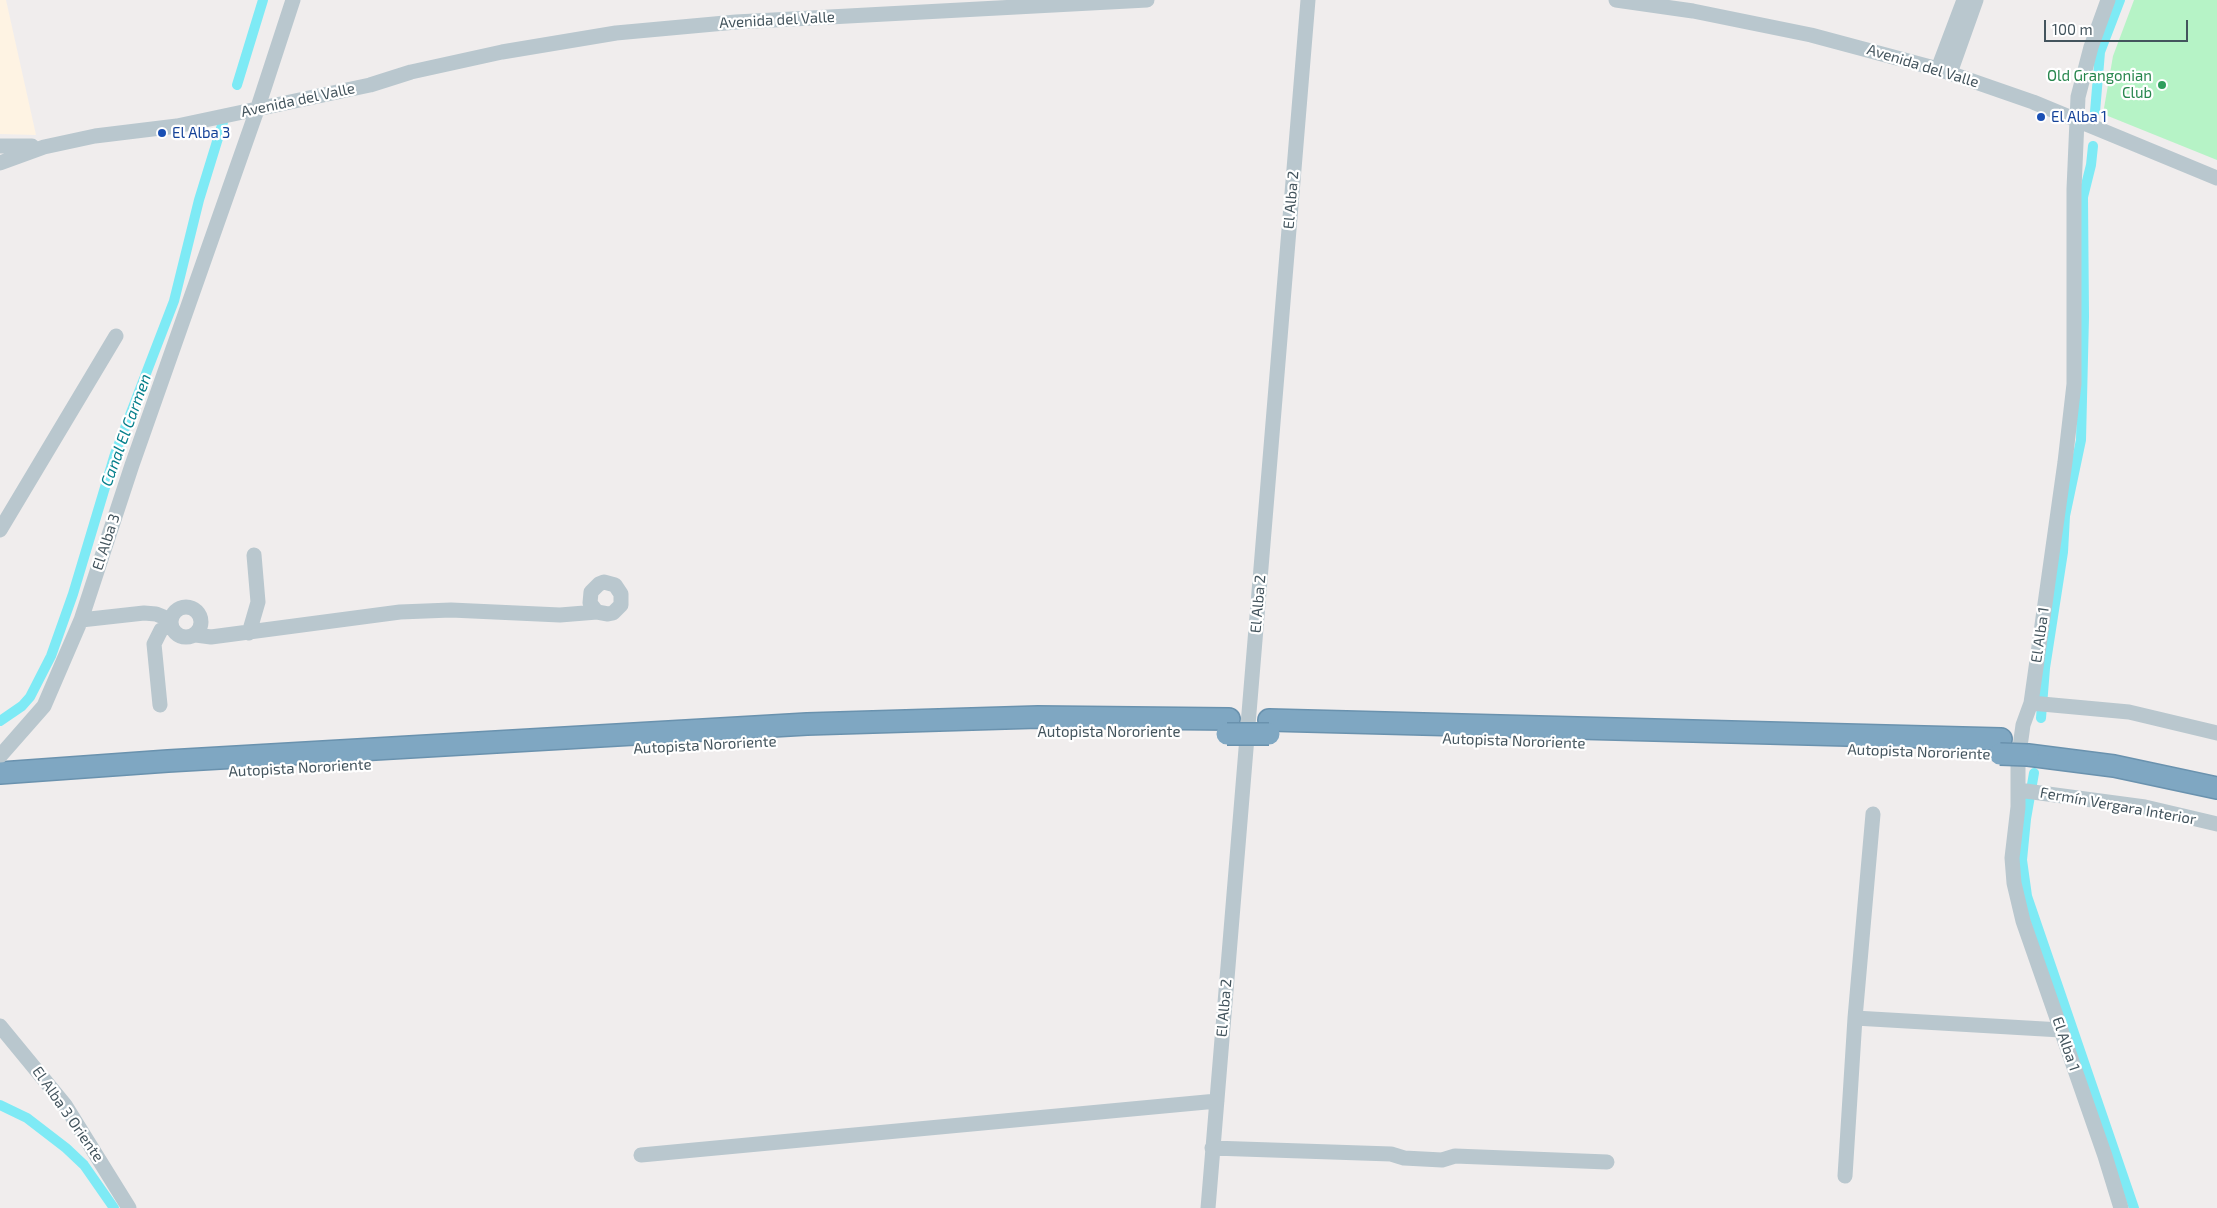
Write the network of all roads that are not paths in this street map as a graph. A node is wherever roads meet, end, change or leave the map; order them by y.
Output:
1 (293, 0) edge
2 (1147, 0) edge
3 (1308, 0) edge
4 (1616, 0) edge
5 (1964, 0) edge
6 (1976, 0) edge
7 (2096, 0) edge
8 (2108, 0) edge
9 (2091, 47) junction
10 (1944, 71) junction
11 (258, 106) junction
12 (2076, 121) junction
13 (0, 146) edge
14 (44, 146) junction
15 (0, 163) edge
16 (2217, 178) edge
17 (116, 336) dead end
18 (0, 530) edge
19 (254, 555) dead end
20 (597, 612) dead end
21 (81, 620) junction
22 (171, 622) junction
23 (248, 632) junction
24 (196, 635) junction
25 (2038, 703) junction
26 (160, 706) dead end
27 (1228, 726) junction
28 (2217, 733) edge
29 (2028, 748) junction
30 (0, 756) edge
31 (0, 773) edge
32 (2217, 773) edge
33 (0, 788) edge
34 (2217, 788) edge
35 (2022, 790) junction
36 (1873, 814) dead end
37 (2217, 824) edge
38 (1855, 1018) junction
39 (0, 1026) edge
40 (2061, 1030) junction
41 (1217, 1101) junction
42 (1212, 1148) junction
43 (641, 1155) dead end
44 (1608, 1162) dead end
45 (1845, 1176) dead end
46 (129, 1208) edge
47 (1208, 1208) edge
48 (2121, 1208) edge

1 - 11 street, El Alba 3
2 - 11 street, Avenida del Valle
3 - 41 street, El Alba 2
4 - 10 street, Avenida del Valle
5 - 10 street
6 - 10 street
7 - 9 street
8 - 9 street
9 - 12 street, El Alba 1
10 - 12 street, Avenida del Valle
11 - 14 street, Avenida del Valle
11 - 21 street, El Alba 3
12 - 16 street, Avenida del Valle
12 - 25 street, El Alba 1
13 - 14 street, Avenida del Valle
14 - 15 street, Avenida del Valle
17 - 18 street
19 - 23 street
20 - 23 street
21 - 22 street
21 - 30 street, El Alba 3
22 - 24 street
22 - 24 street
22 - 26 street
23 - 24 street
25 - 28 street
25 - 35 street, El Alba 1
27 - 29 highway, Autopista Nororiente, bridge
27 - 31 highway, Autopista Nororiente
27 - 33 highway, Autopista Nororiente
29 - 32 highway, Autopista Nororiente
29 - 34 highway, Autopista Nororiente
35 - 37 street, Fermín Vergara Interior
35 - 40 street, El Alba 1
36 - 38 street
38 - 40 street
38 - 45 street
39 - 46 street, El Alba 3 Oriente
40 - 48 street, El Alba 1
41 - 42 street, El Alba 2
41 - 43 street
42 - 44 street
42 - 47 street, El Alba 2

